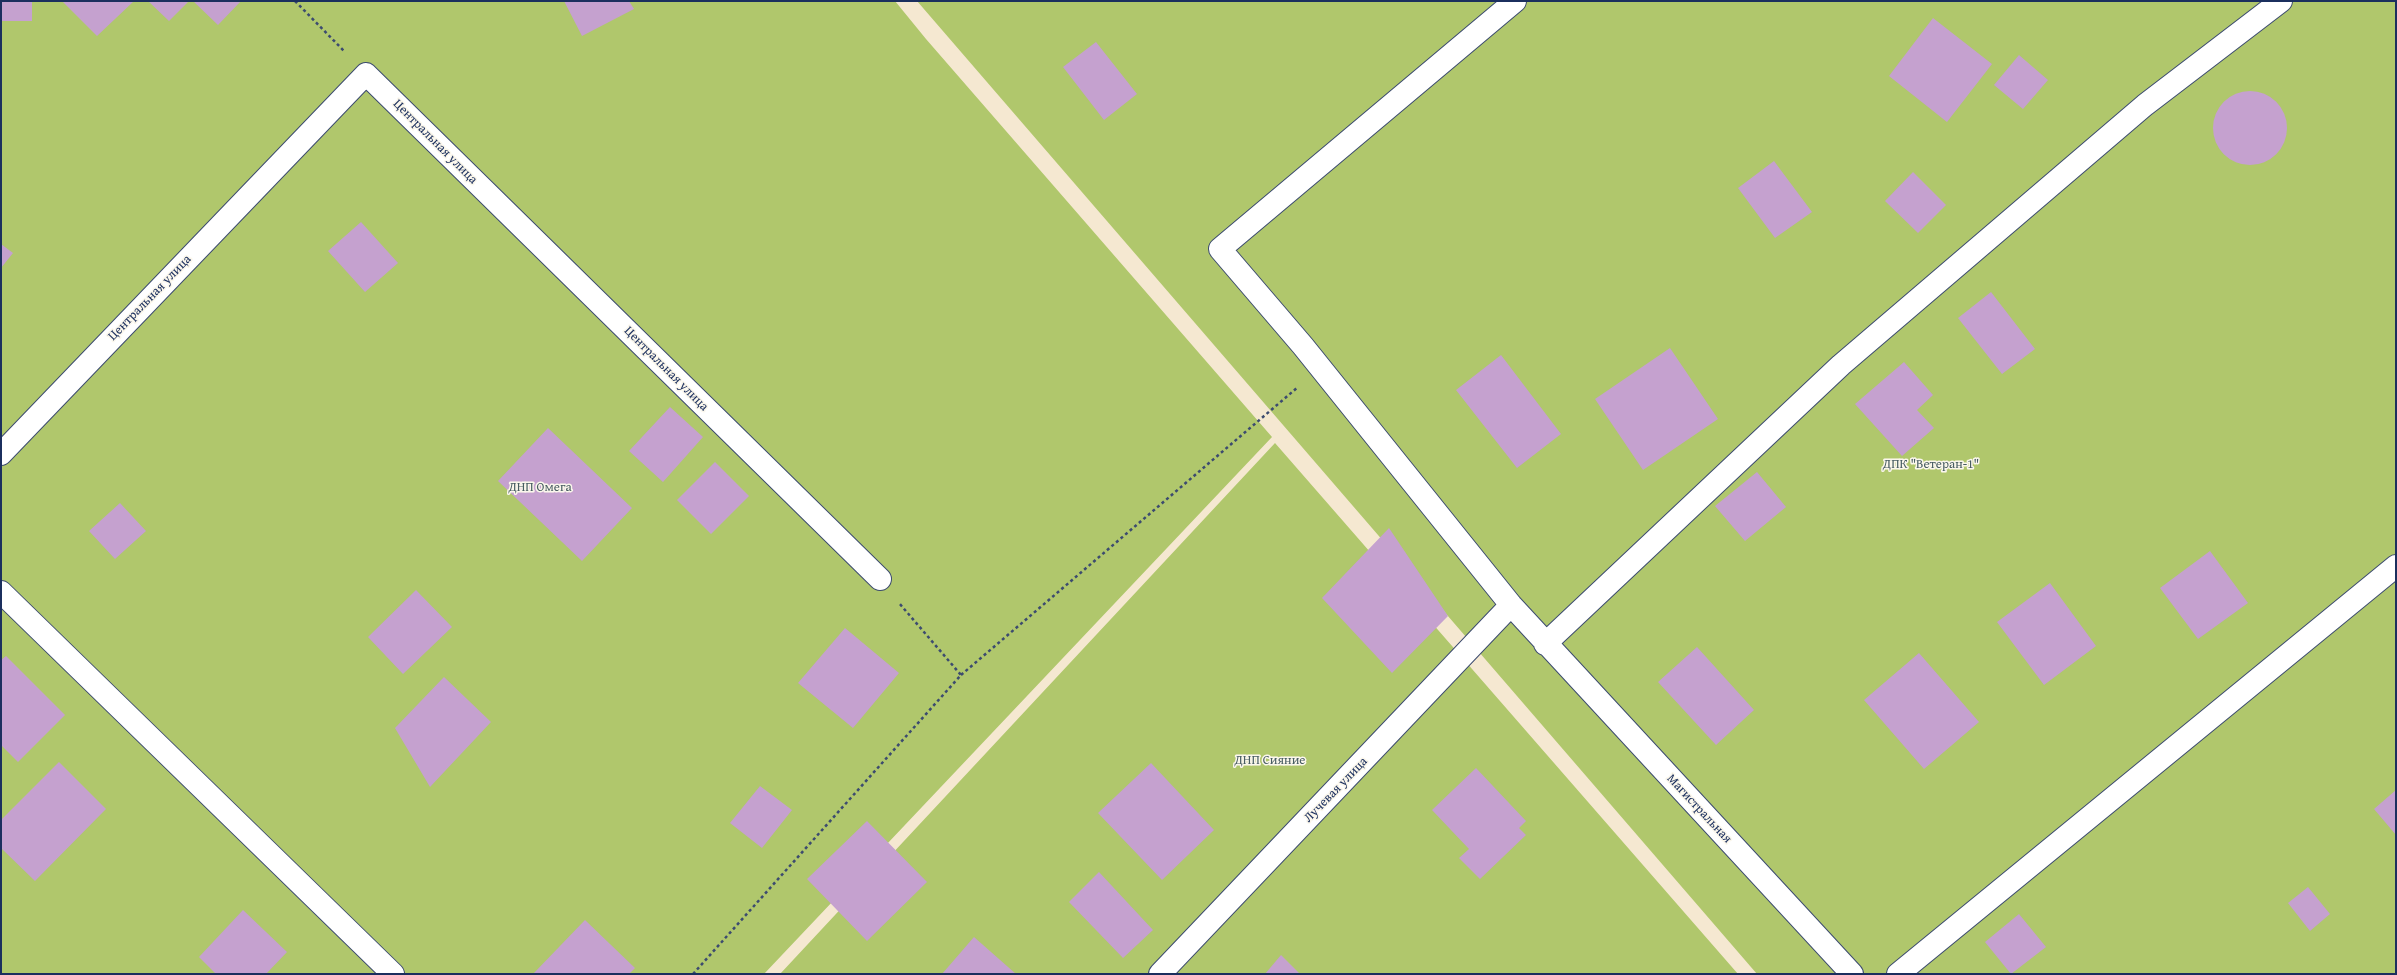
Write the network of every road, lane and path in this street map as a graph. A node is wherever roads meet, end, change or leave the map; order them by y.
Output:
1 (295, 1) edge
2 (1515, 1) edge
3 (2280, 1) edge
4 (366, 74) junction
5 (1320, 368) junction
6 (1, 454) edge
7 (2396, 566) edge
8 (880, 579) joint
9 (1, 592) edge
10 (1511, 605) junction
11 (1546, 644) junction
12 (961, 675) junction
13 (393, 974) edge
14 (693, 974) edge
15 (1160, 974) edge
16 (1852, 974) edge
17 (1898, 974) edge

1 - 4 path
2 - 5 street, Магистральная
3 - 11 street
4 - 6 street, Центральная улица
4 - 8 street, Центральная улица
5 - 10 street, Магистральная
5 - 12 path
7 - 17 street
8 - 12 path
9 - 13 street
10 - 11 street, Магистральная
10 - 15 street, Лучевая улица
11 - 16 street, Магистральная
12 - 14 path

